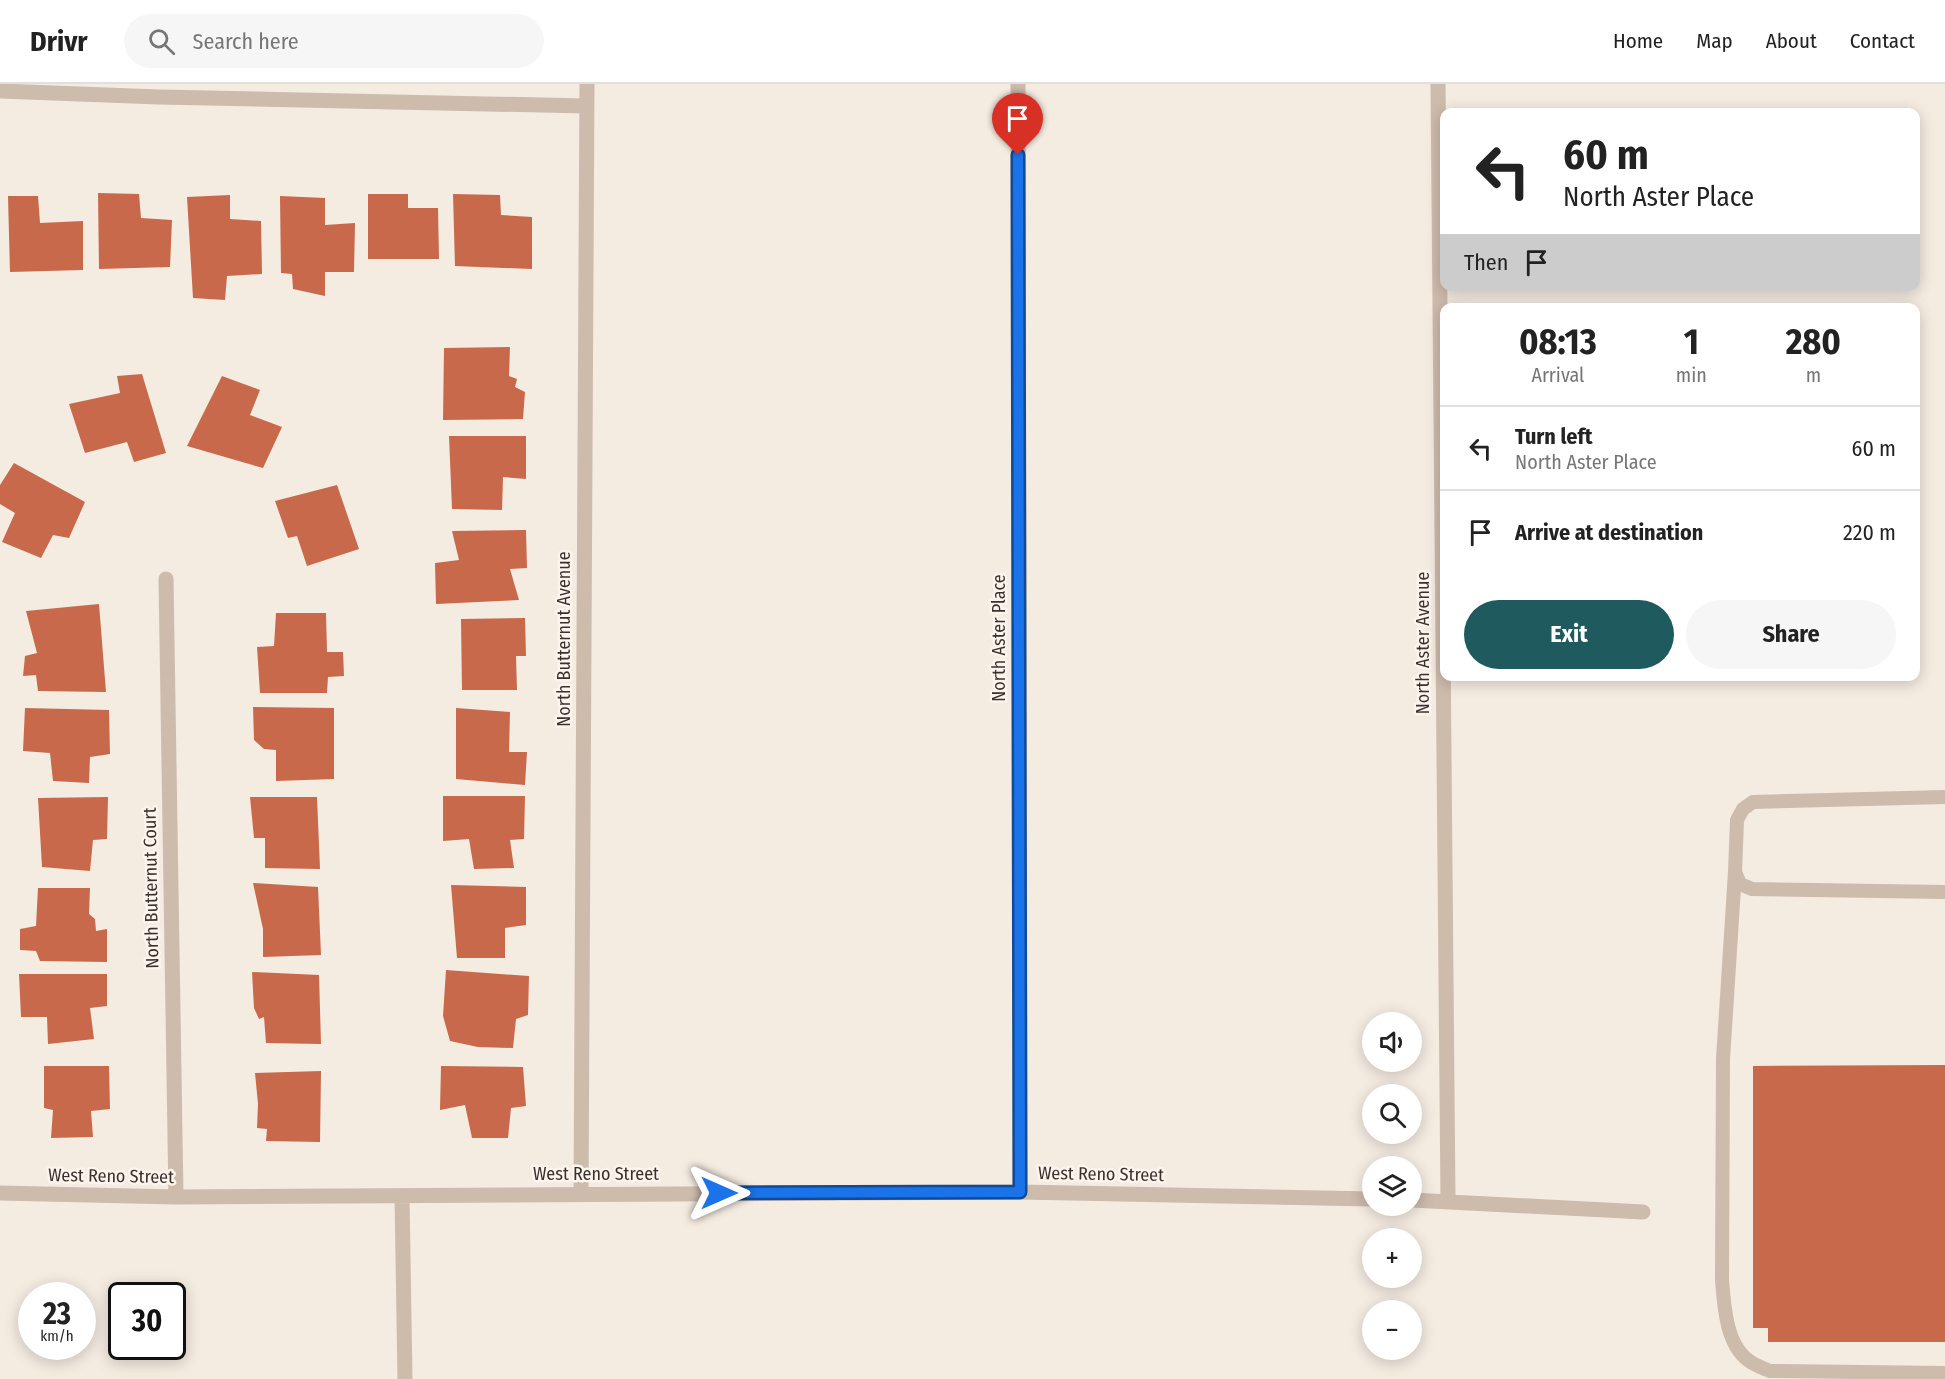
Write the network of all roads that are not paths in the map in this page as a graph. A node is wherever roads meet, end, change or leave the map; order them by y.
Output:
1 (587, 84) edge
2 (1018, 84) edge
3 (1438, 84) edge
4 (0, 91) edge
5 (587, 106) junction
6 (1440, 307) edge
7 (166, 579) dead end
8 (1443, 681) edge
9 (1945, 797) edge
10 (1735, 872) junction
11 (1945, 892) edge
12 (1020, 1192) junction
13 (0, 1193) edge
14 (581, 1194) junction
15 (402, 1196) junction
16 (176, 1197) junction
17 (1362, 1199) edge
18 (1422, 1200) edge
19 (1448, 1201) junction
20 (1643, 1212) dead end
21 (1945, 1373) edge
22 (405, 1379) edge

1 - 5 street, North Butternut Avenue
2 - 12 street, North Aster Place
3 - 6 street, North Aster Avenue
4 - 5 street
5 - 14 street, North Butternut Avenue
7 - 16 street, North Butternut Court
8 - 19 street, North Aster Avenue
9 - 10 lane
10 - 11 lane
10 - 21 lane
12 - 14 street, West Reno Street
12 - 17 street, West Reno Street
13 - 16 street, West Reno Street
14 - 15 street, West Reno Street
15 - 16 street, West Reno Street
15 - 22 street
18 - 19 street
19 - 20 street

